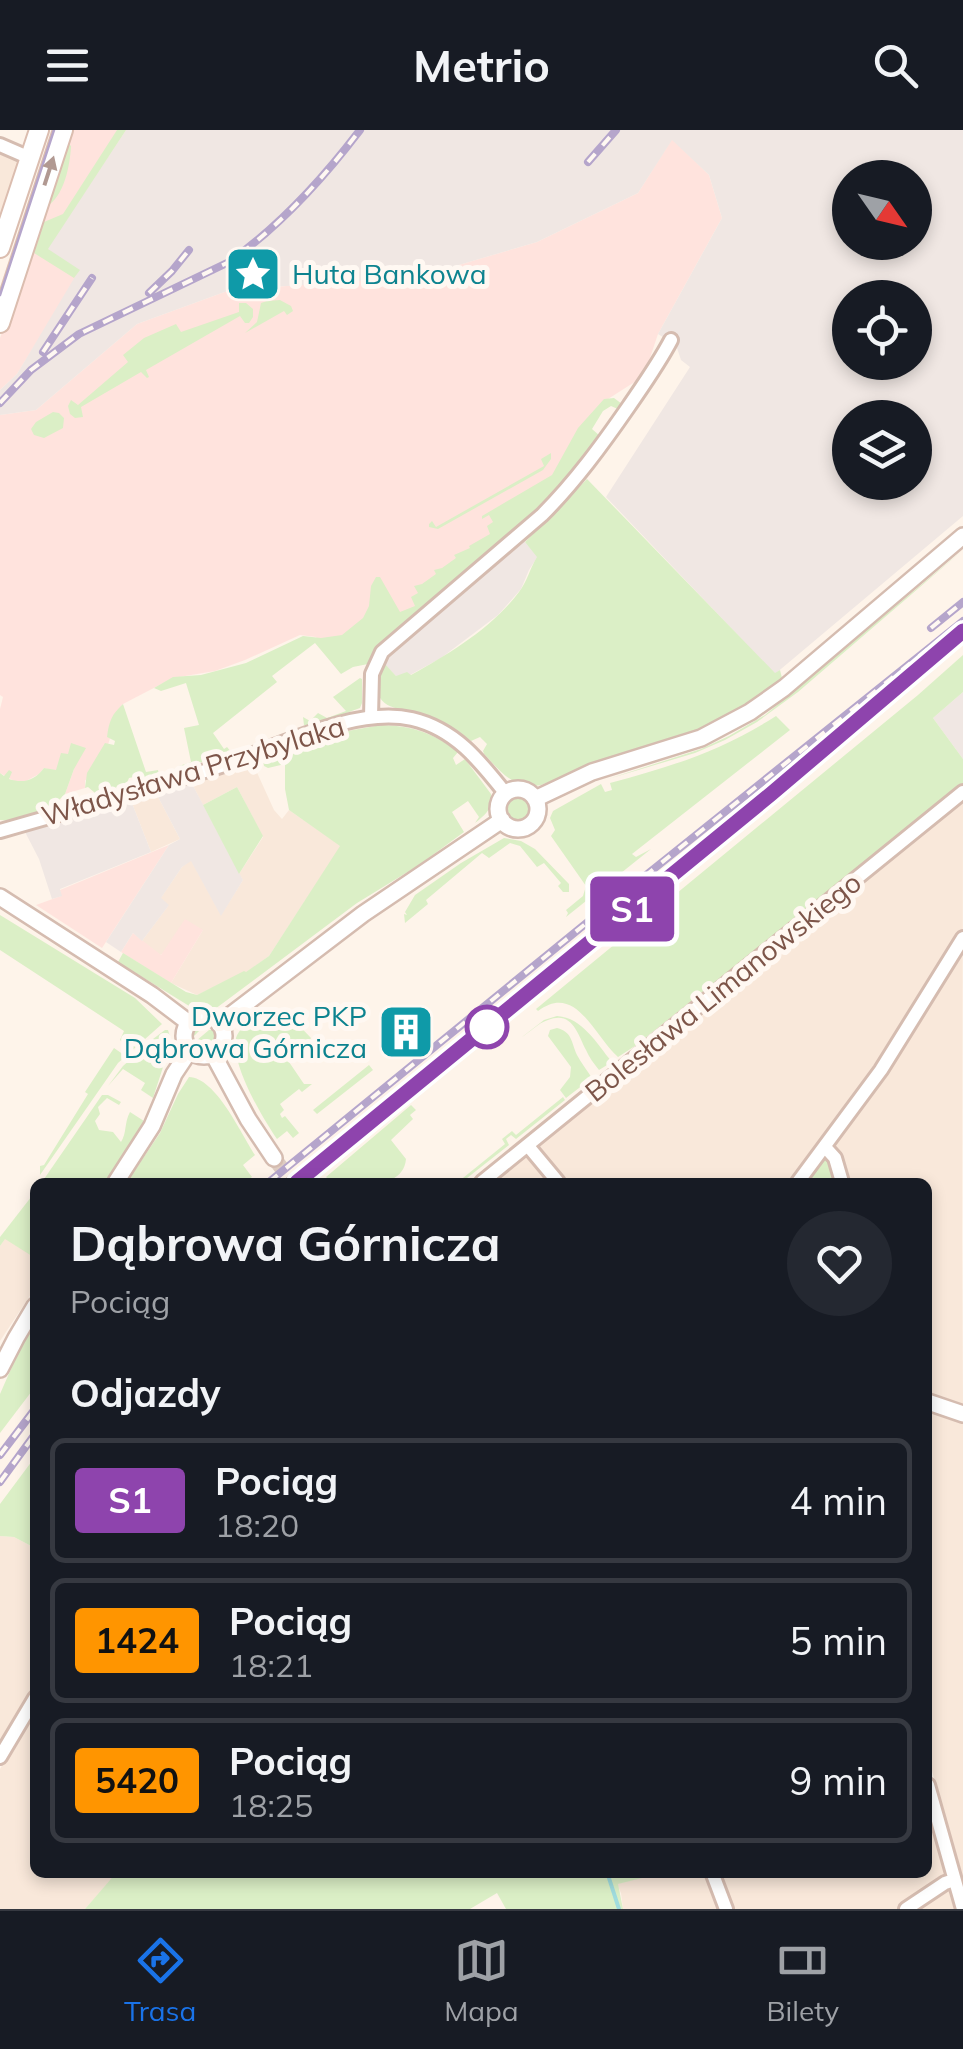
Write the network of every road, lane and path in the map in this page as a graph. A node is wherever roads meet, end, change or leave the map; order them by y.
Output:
1 (39, 130) edge
2 (63, 130) edge
3 (0, 144) edge
4 (30, 158) junction
5 (0, 248) edge
6 (0, 324) edge
7 (670, 340) dead end
8 (963, 536) edge
9 (371, 717) junction
10 (963, 792) edge
11 (506, 794) junction
12 (535, 799) junction
13 (502, 820) junction
14 (0, 831) edge
15 (0, 897) edge
16 (963, 938) edge
17 (189, 1023) junction
18 (220, 1024) junction
19 (190, 1050) junction
20 (213, 1054) junction
21 (528, 1146) junction
22 (825, 1148) junction
23 (274, 1158) tunnel mouth
24 (119, 1178) edge
25 (487, 1178) edge
26 (555, 1178) edge
27 (801, 1178) edge
28 (841, 1178) edge
29 (30, 1314) edge
30 (0, 1370) edge
31 (932, 1403) edge
32 (963, 1414) edge
33 (30, 1706) edge
34 (0, 1757) edge
35 (932, 1799) edge
36 (714, 1878) edge
37 (954, 1880) junction
38 (726, 1909) edge
39 (906, 1909) edge
40 (963, 1909) edge

1 - 4 main road
6 -> 2 main road
3 - 4 street
4 - 5 main road
7 - 9 street, Władysława Przybylaka
8 - 12 street
9 - 11 street
9 - 14 street, Władysława Przybylaka
10 - 21 street, Bolesława Limanowskiego
11 - 12 street
11 - 13 street
12 - 13 street
13 - 18 street
15 - 17 street
16 - 22 street
17 - 18 street
17 - 19 street
18 - 20 street
19 - 20 street
19 - 24 street
20 - 23 street
21 - 25 street, Bolesława Limanowskiego
21 - 26 street
22 - 27 street
22 - 28 street
29 - 30 street
31 - 32 street
33 - 34 street
35 - 37 street
36 - 38 street
37 - 39 street
37 - 40 street

